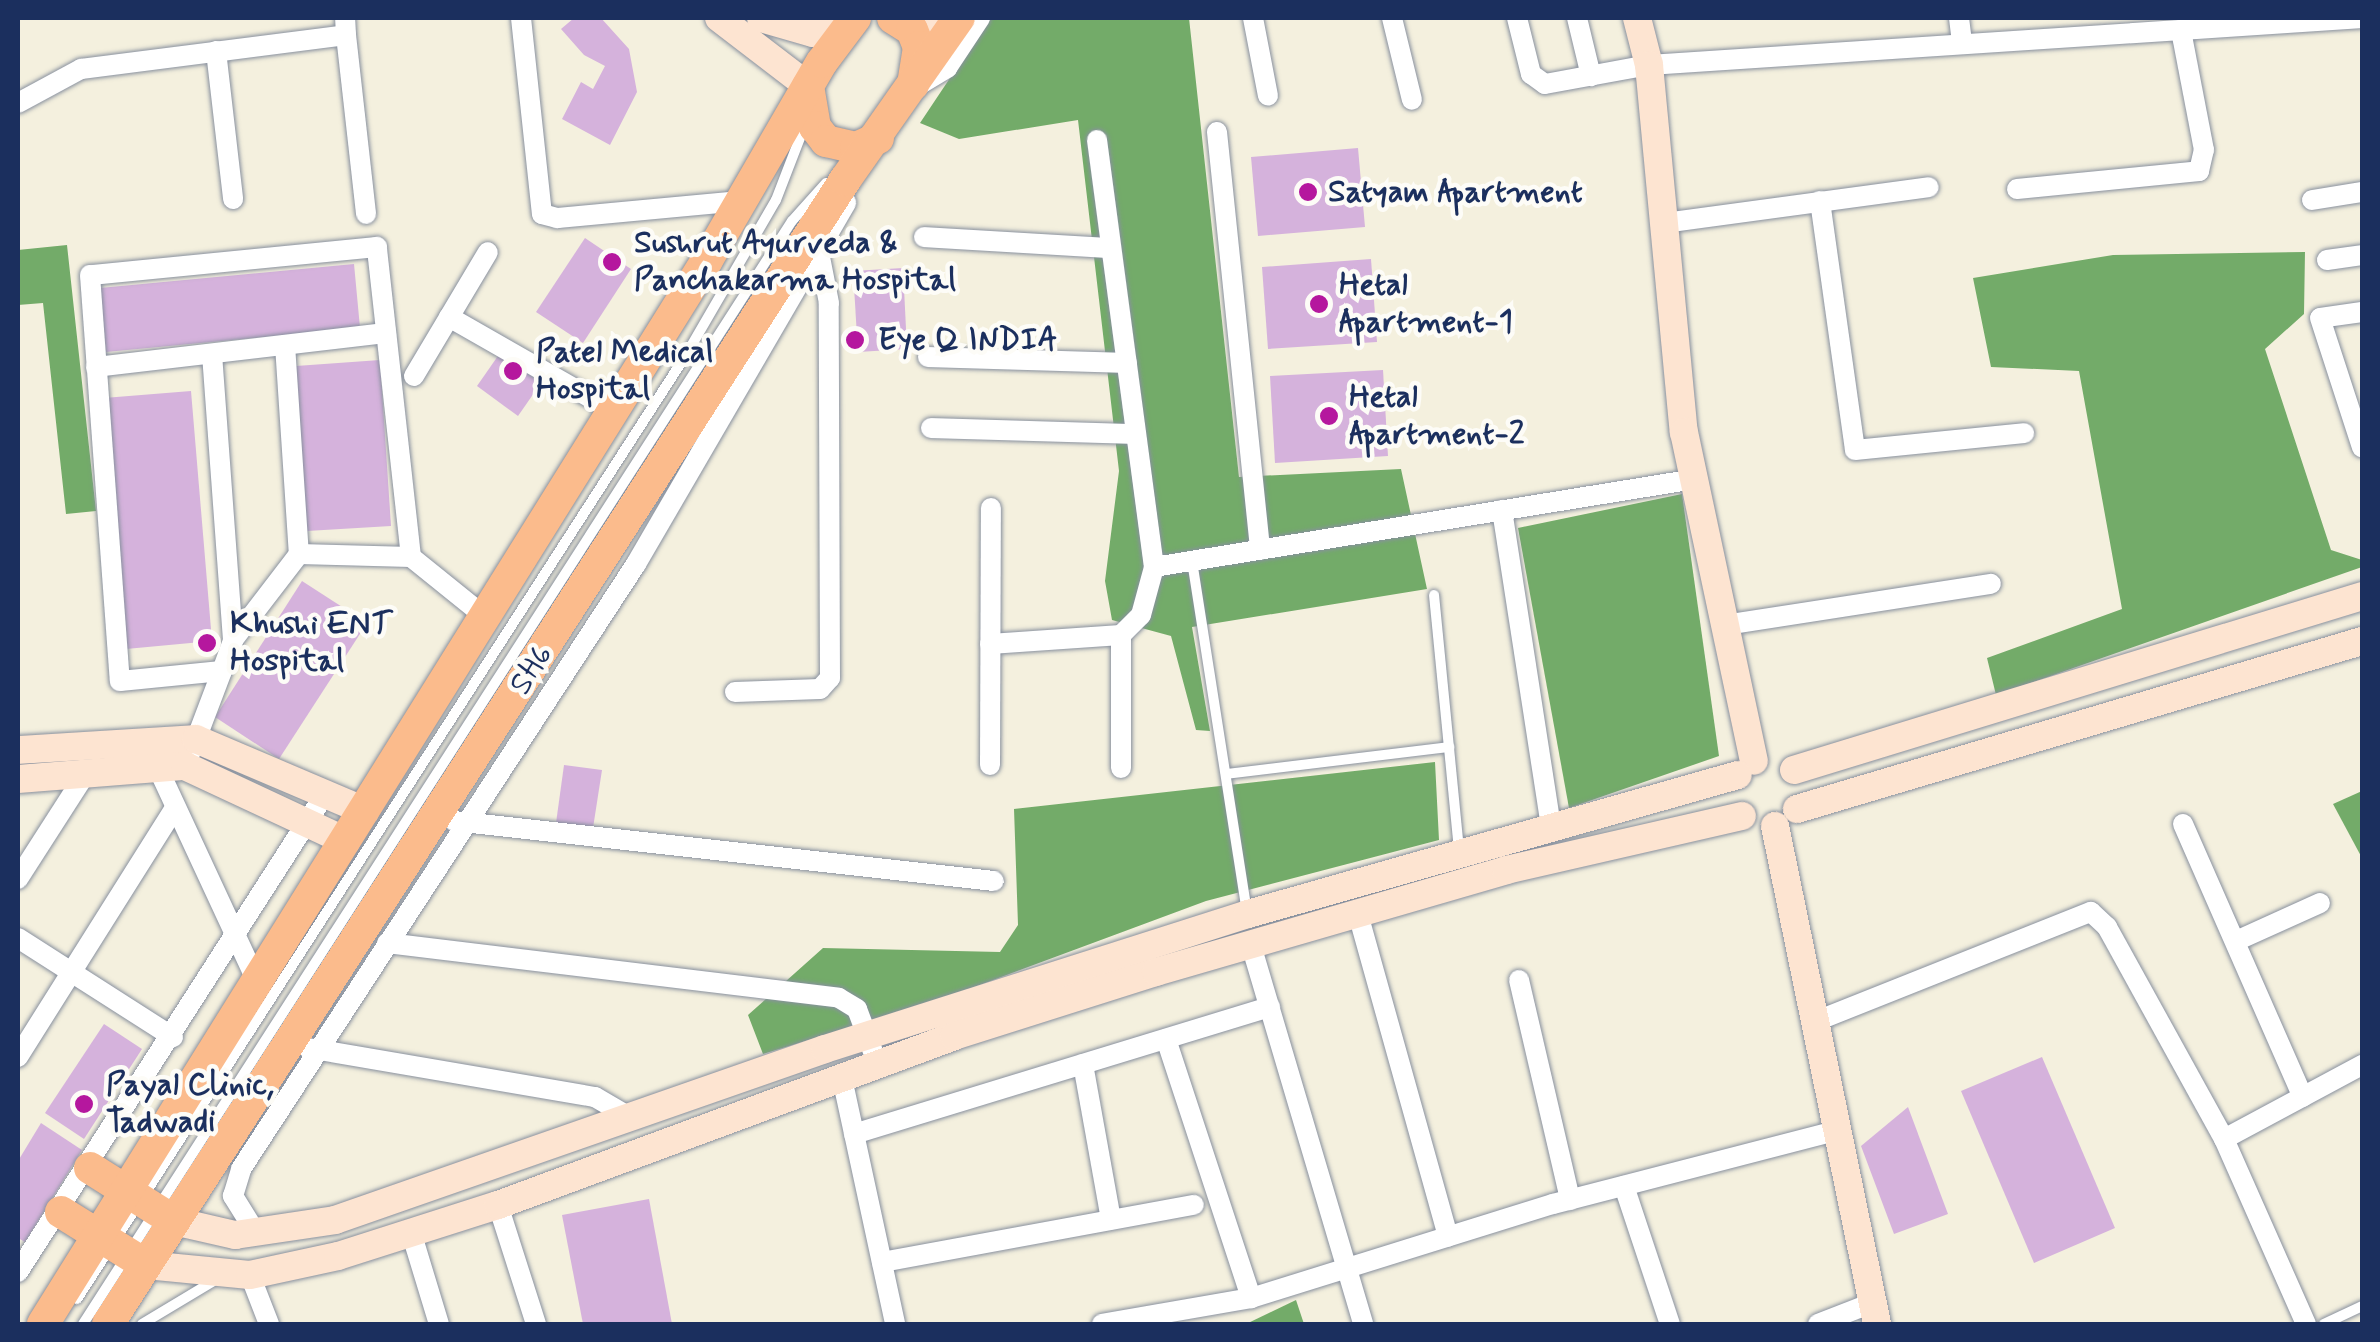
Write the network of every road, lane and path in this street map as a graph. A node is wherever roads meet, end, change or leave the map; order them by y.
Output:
1 (521, 18) edge
2 (718, 18) edge
3 (761, 18) edge
4 (893, 18) edge
5 (959, 18) edge
6 (980, 18) edge
7 (1253, 18) edge
8 (1392, 18) edge
9 (1517, 18) edge
10 (1577, 18) edge
11 (1637, 18) edge
12 (1959, 18) edge
13 (2362, 18) edge
14 (859, 22) edge
15 (2222, 22) edge
16 (345, 26) edge
17 (2181, 30) junction
18 (926, 32) edge
19 (1962, 44) junction
20 (216, 51) junction
21 (1649, 65) junction
22 (1591, 76) junction
23 (912, 90) junction
24 (1268, 96) dead end
25 (809, 99) junction
26 (1412, 100) dead end
27 (18, 103) edge
28 (1216, 132) dead end
29 (1096, 140) dead end
30 (867, 143) junction
31 (1929, 187) dead end
32 (2017, 189) dead end
33 (2362, 192) edge
34 (233, 200) dead end
35 (2312, 200) dead end
36 (741, 201) junction
37 (1820, 202) junction
38 (366, 214) dead end
39 (1664, 223) junction
40 (924, 237) dead end
41 (1111, 248) junction
42 (488, 252) dead end
43 (2362, 255) edge
44 (820, 257) junction
45 (2326, 260) dead end
46 (2362, 312) edge
47 (449, 317) junction
48 (386, 334) junction
49 (285, 345) junction
50 (212, 354) junction
51 (928, 357) dead end
52 (1127, 363) junction
53 (96, 367) junction
54 (414, 376) dead end
55 (612, 410) junction
56 (931, 428) dead end
57 (2024, 433) dead end
58 (1136, 434) junction
59 (2362, 448) edge
60 (1694, 479) junction
61 (991, 508) dead end
62 (1502, 510) junction
63 (1260, 550) junction
64 (299, 554) junction
65 (410, 557) junction
66 (1192, 561) junction
67 (1154, 568) junction
68 (1991, 584) dead end
69 (1434, 595) dead end
70 (2362, 596) edge
71 (483, 615) junction
72 (1725, 625) junction
73 (1121, 635) junction
74 (232, 640) junction
75 (2362, 641) edge
76 (990, 644) junction
77 (222, 671) junction
78 (735, 692) dead end
79 (196, 739) junction
80 (1448, 747) junction
81 (18, 750) edge
82 (156, 764) junction
83 (990, 765) dead end
84 (185, 766) junction
85 (1121, 768) dead end
86 (1746, 768) junction
87 (88, 770) junction
88 (1794, 770) junction
89 (1226, 774) junction
90 (18, 780) edge
91 (325, 794) junction
92 (175, 808) junction
93 (366, 811) junction
94 (1742, 816) junction
95 (1786, 818) junction
96 (451, 820) junction
97 (306, 822) junction
98 (2183, 824) dead end
99 (1551, 825) junction
100 (346, 841) junction
101 (1458, 850) junction
102 (18, 880) edge
103 (994, 881) dead end
104 (2320, 903) dead end
105 (1248, 914) junction
106 (1358, 914) junction
107 (18, 938) edge
108 (236, 938) junction
109 (2236, 941) junction
110 (387, 943) junction
111 (1251, 946) junction
112 (72, 972) junction
113 (1519, 980) dead end
114 (258, 984) junction
115 (1270, 1006) junction
116 (1814, 1022) junction
117 (869, 1036) junction
118 (173, 1037) junction
119 (1166, 1038) junction
120 (304, 1047) junction
121 (18, 1058) edge
122 (1082, 1064) junction
123 (878, 1065) junction
124 (2362, 1065) edge
125 (842, 1078) junction
126 (2303, 1096) junction
127 (631, 1118) junction
128 (1835, 1131) junction
129 (854, 1134) junction
130 (2224, 1139) junction
131 (90, 1168) junction
132 (1624, 1186) junction
133 (1570, 1200) junction
134 (498, 1205) junction
135 (1194, 1205) dead end
136 (151, 1206) junction
137 (61, 1212) junction
138 (1112, 1220) junction
139 (411, 1232) junction
140 (256, 1233) junction
141 (1448, 1237) junction
142 (123, 1250) junction
143 (882, 1262) junction
144 (1347, 1268) junction
145 (18, 1272) edge
146 (238, 1274) junction
147 (1251, 1298) junction
148 (2362, 1306) edge
149 (1875, 1314) edge
150 (1178, 1318) edge
151 (43, 1324) edge
152 (60, 1324) edge
153 (83, 1324) edge
154 (108, 1324) edge
155 (142, 1324) edge
156 (269, 1324) edge
157 (439, 1324) edge
158 (536, 1324) edge
159 (895, 1324) edge
160 (1102, 1324) edge
161 (1363, 1324) edge
162 (1670, 1324) edge
163 (1818, 1324) edge
164 (2308, 1324) edge

1 - 36 street
2 - 25 street
3 - 14 street
4 - 18 main road
5 - 23 main road, SH6
6 - 23 street
7 - 24 street
8 - 26 street
9 - 22 street
10 - 22 street
11 - 21 street
12 - 19 street
13 - 15 street
14 - 25 main road
15 - 17 street
16 - 20 street
16 - 38 street
17 - 19 street
17 - 32 street
18 - 23 main road
19 - 21 street
20 - 27 street
20 - 34 street
21 - 22 street
21 - 39 street
23 - 30 main road, SH6
25 - 30 main road
25 - 36 main road
25 - 136 lane
28 - 63 street
29 - 41 street
30 - 44 street
30 - 96 main road, SH6
30 - 136 lane
31 - 37 street
33 - 35 street
36 - 55 main road
37 - 39 street
37 - 57 street
39 - 60 street
40 - 41 street
41 - 52 street
42 - 47 street
43 - 45 street
44 - 78 street
44 - 96 street
46 - 59 street
47 - 54 street
47 - 55 street
48 - 49 street
48 - 53 street
48 - 65 street
49 - 50 street
49 - 64 street
50 - 53 street
50 - 74 street
51 - 52 street
52 - 58 street
53 - 77 street
55 - 71 main road
56 - 58 street
58 - 67 street
60 - 62 street
60 - 72 street
61 - 76 street
62 - 63 street
62 - 99 street
63 - 66 street
64 - 65 street
64 - 74 street
65 - 71 street
66 - 67 street
66 - 89 lane
67 - 73 street
68 - 72 street
69 - 80 lane
70 - 88 street
71 - 93 main road
72 - 86 street
73 - 76 street
73 - 85 street
74 - 77 street
75 - 95 street
76 - 83 street
77 - 79 street
79 - 81 street
79 - 84 street
79 - 91 street
80 - 89 lane
80 - 101 lane
82 - 84 street
82 - 87 street
82 - 92 street
84 - 97 street
86 - 88 street
86 - 94 street
86 - 99 street
87 - 90 street
87 - 102 street
88 - 95 street
89 - 105 lane
91 - 93 street
91 - 97 street
92 - 108 street
92 - 112 street
93 - 100 main road
94 - 95 street
94 - 106 street
95 - 116 street
96 - 103 street
96 - 110 street
96 - 120 main road, SH6
97 - 100 street
97 - 108 street
98 - 109 street
99 - 101 street
100 - 114 main road
101 - 105 street
104 - 109 street
105 - 117 street
106 - 111 street
106 - 141 street
107 - 112 street
108 - 114 street
108 - 118 street
109 - 126 street
110 - 117 street
110 - 120 street
111 - 115 street
111 - 123 street
112 - 118 street
112 - 121 street
113 - 133 street
114 - 136 main road
115 - 119 street
115 - 144 street
116 - 128 street
116 - 130 street
117 - 123 street
117 - 127 street
118 - 131 street
119 - 122 street
119 - 147 street
120 - 127 street
120 - 136 main road, SH6
120 - 140 street
122 - 129 street
122 - 138 street
123 - 125 street
124 - 126 street
125 - 129 street
125 - 134 street
126 - 130 street
127 - 140 street
128 - 132 street
128 - 149 street
129 - 143 street
130 - 164 street
131 - 136 main road
131 - 137 street
132 - 133 street
132 - 162 street
133 - 141 street
134 - 139 street
134 - 158 street
135 - 138 street
136 - 140 street
136 - 142 main road, SH6
136 - 142 main road
137 - 142 main road
137 - 145 street
138 - 143 street
139 - 146 street
139 - 157 street
141 - 144 street
142 - 146 street
142 - 151 main road
142 - 152 lane
142 - 153 lane
142 - 154 main road, SH6
143 - 159 street
144 - 147 street
144 - 161 street
146 - 155 lane
146 - 156 street
147 - 150 street
148 - 164 lane
149 - 163 street
150 - 160 street

